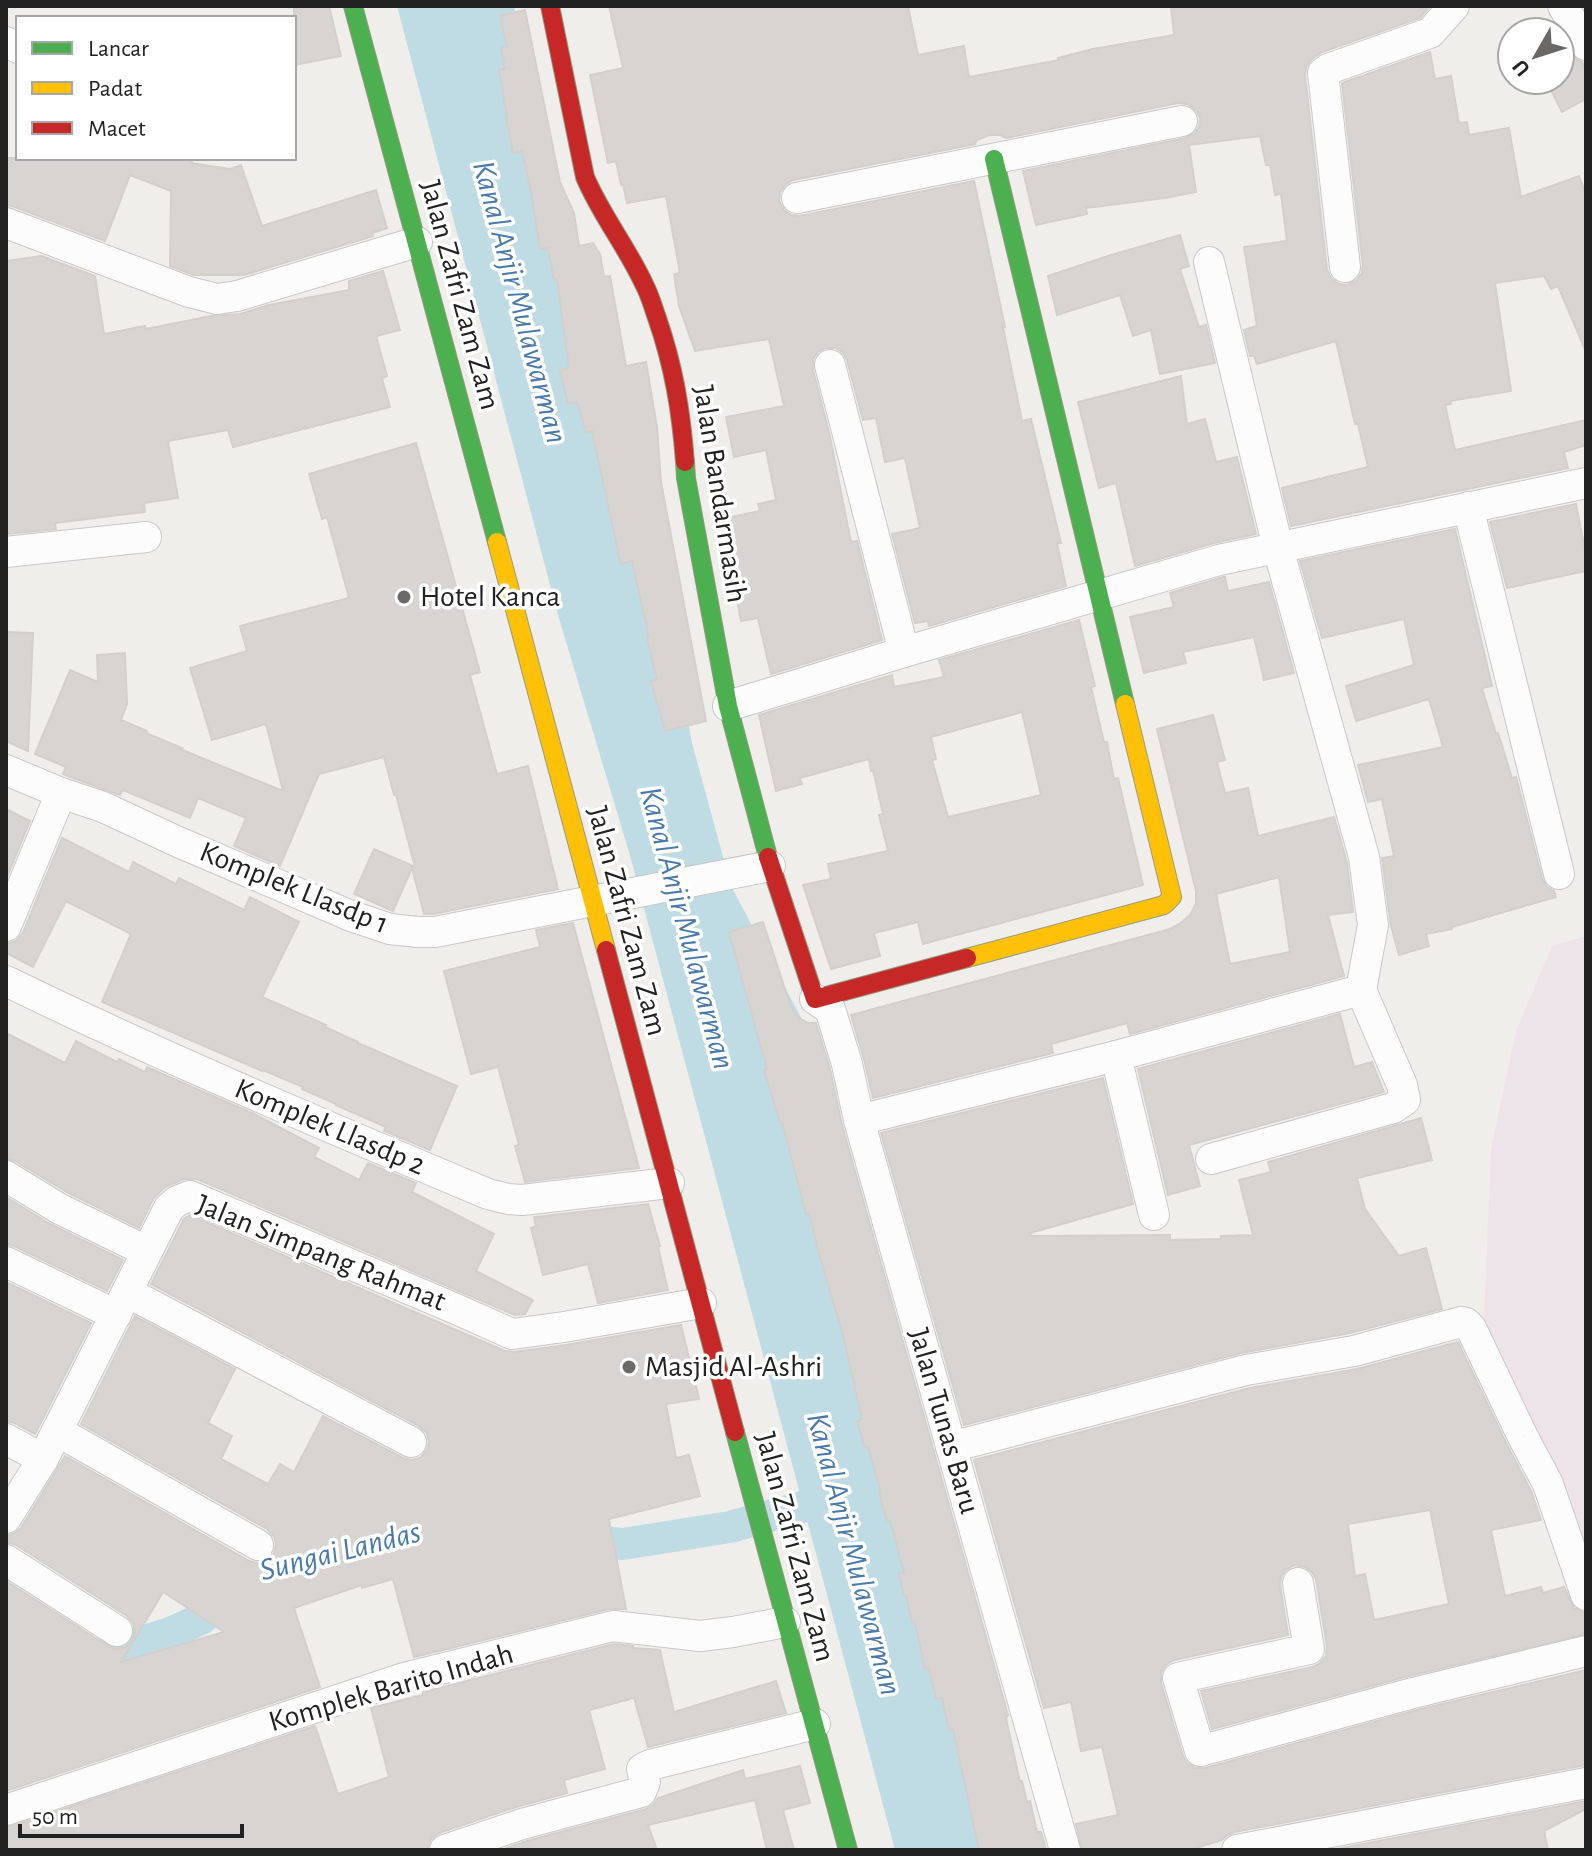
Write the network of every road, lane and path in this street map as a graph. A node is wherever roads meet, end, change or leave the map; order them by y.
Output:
1 (353, 6) edge
2 (550, 6) edge
3 (1454, 6) edge
4 (1563, 6) edge
5 (1586, 45) edge
6 (1182, 121) dead end
7 (994, 159) junction
8 (797, 198) dead end
9 (6, 223) edge
10 (417, 242) junction
11 (1209, 262) dead end
12 (1345, 267) dead end
13 (830, 365) dead end
14 (1586, 483) edge
15 (1468, 507) junction
16 (146, 537) dead end
17 (1278, 548) junction
18 (6, 552) edge
19 (1099, 594) junction
20 (904, 652) junction
21 (728, 706) junction
22 (6, 770) edge
23 (61, 793) junction
24 (770, 866) junction
25 (1559, 874) dead end
26 (593, 901) junction
27 (6, 926) edge
28 (6, 981) edge
29 (1361, 990) junction
30 (815, 999) junction
31 (1116, 1056) junction
32 (859, 1120) junction
33 (1211, 1159) dead end
34 (6, 1176) edge
35 (669, 1183) junction
36 (1154, 1215) dead end
37 (146, 1251) junction
38 (6, 1262) edge
39 (701, 1303) junction
40 (121, 1304) junction
41 (57, 1431) junction
42 (6, 1439) edge
43 (411, 1442) dead end
44 (951, 1447) junction
45 (43, 1459) junction
46 (6, 1518) edge
47 (258, 1545) dead end
48 (6, 1560) edge
49 (1298, 1583) dead end
50 (1586, 1595) edge
51 (785, 1622) junction
52 (117, 1631) dead end
53 (1586, 1651) edge
54 (815, 1724) junction
55 (1586, 1783) edge
56 (6, 1810) edge
57 (445, 1850) edge
58 (848, 1850) edge
59 (1065, 1850) edge
60 (1237, 1850) edge

1 - 10 street, Jalan Zafri Zam Zam
2 - 21 street, Jalan Bandarmasih
3 - 12 street
4 - 5 street
6 - 7 street
7 - 8 street
7 - 19 street
9 - 10 street
10 - 26 street, Jalan Zafri Zam Zam
11 - 17 street
13 - 20 street
14 - 15 street
15 - 17 street
15 - 25 street
16 - 18 street
17 - 19 street
17 - 29 street
19 - 20 street
19 - 30 street
20 - 21 street
21 - 24 street, Jalan Bandarmasih
22 - 23 street, Komplek Llasdp 1
23 - 26 street, Komplek Llasdp 1
23 - 27 street
24 - 26 street, Komplek Llasdp 1
24 - 30 street, Jalan Bandarmasih
26 - 35 street, Jalan Zafri Zam Zam
28 - 35 street, Komplek Llasdp 2
29 - 31 street
29 - 33 street
30 - 32 street, Jalan Tunas Baru
31 - 32 street
31 - 36 street
32 - 44 street, Jalan Tunas Baru
34 - 37 street
35 - 39 street, Jalan Zafri Zam Zam
37 - 39 street, Jalan Simpang Rahmat
37 - 40 street, Jalan Simpang Rahmat
38 - 40 street
39 - 51 street, Jalan Zafri Zam Zam
40 - 41 street, Jalan Simpang Rahmat
40 - 43 street
41 - 45 street, Jalan Simpang Rahmat
41 - 47 street
42 - 45 street
44 - 50 street
44 - 59 street, Jalan Tunas Baru
45 - 46 street, Jalan Simpang Rahmat
48 - 52 street
49 - 53 street
51 - 54 street, Jalan Zafri Zam Zam
51 - 56 street, Komplek Barito Indah
54 - 57 street
54 - 58 street, Jalan Zafri Zam Zam
55 - 60 street

